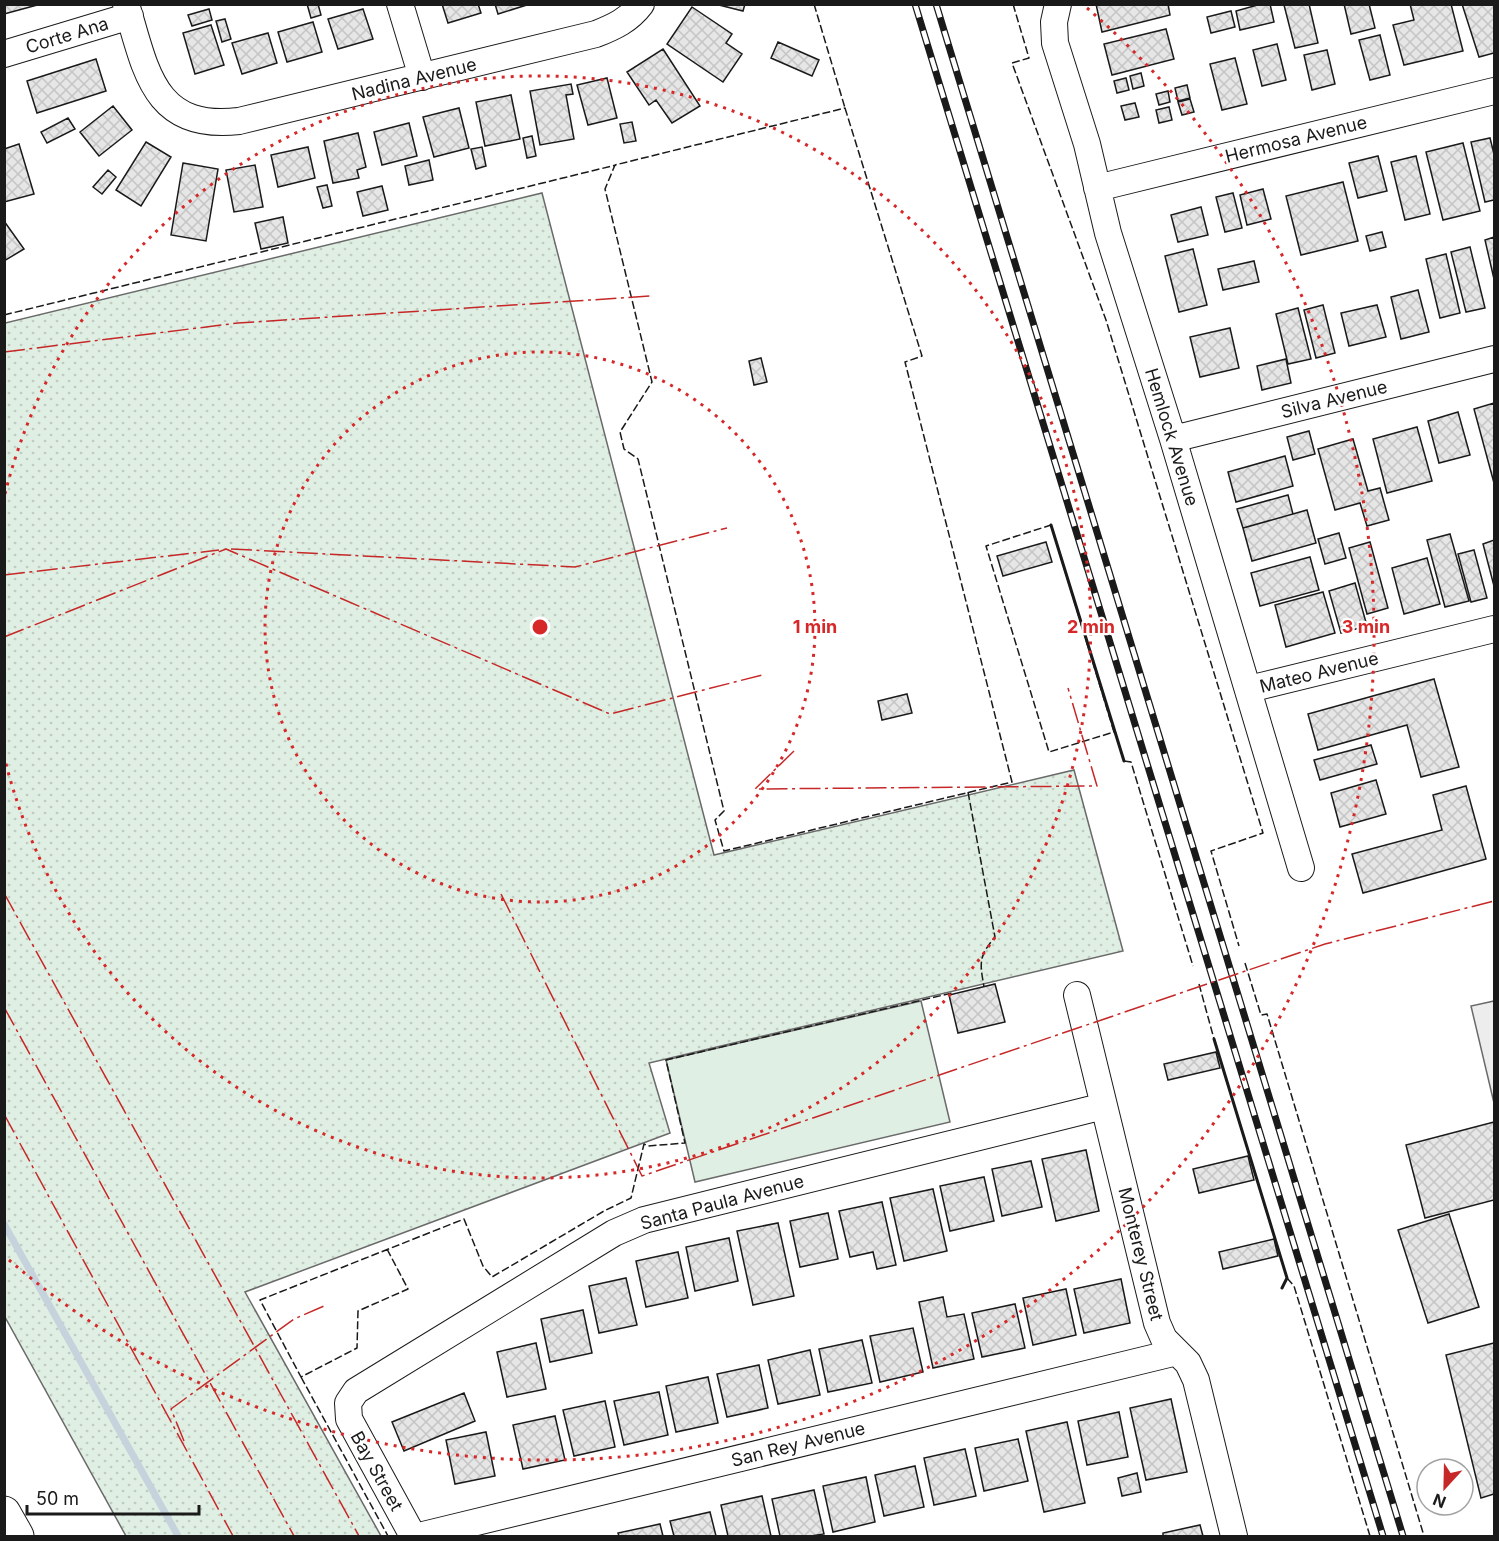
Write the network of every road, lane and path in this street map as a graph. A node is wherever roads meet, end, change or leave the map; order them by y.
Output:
1 (400, 4) edge
2 (641, 4) edge
3 (1058, 4) edge
4 (128, 10) edge
5 (4, 54) edge
6 (422, 77) junction
7 (1494, 91) edge
8 (1097, 188) junction
9 (1494, 359) edge
10 (1173, 439) junction
11 (1494, 629) edge
12 (1249, 689) junction
13 (1301, 868) dead end
14 (1077, 995) dead end
15 (1104, 1106) junction
16 (1177, 1352) junction
17 (348, 1403) joint
18 (4, 1513) edge
19 (17, 1536) edge
20 (413, 1536) edge
21 (419, 1536) edge
22 (1234, 1536) edge

1 - 6 street
2 - 6 street, Nadina Avenue
3 - 8 street, Hemlock Avenue
4 - 5 street, Corte Ana
4 - 6 street, Nadina Avenue
7 - 8 street, Hermosa Avenue
8 - 10 street, Hemlock Avenue
9 - 10 street, Silva Avenue
10 - 12 street, Hemlock Avenue
11 - 12 street, Mateo Avenue
12 - 13 street, Hemlock Avenue
14 - 15 street, Monterey Street
15 - 16 street, Monterey Street
15 - 17 street, Santa Paula Avenue
16 - 21 street, San Rey Avenue
16 - 22 street, Monterey Street
17 - 20 street, Bay Street
18 - 19 highway

